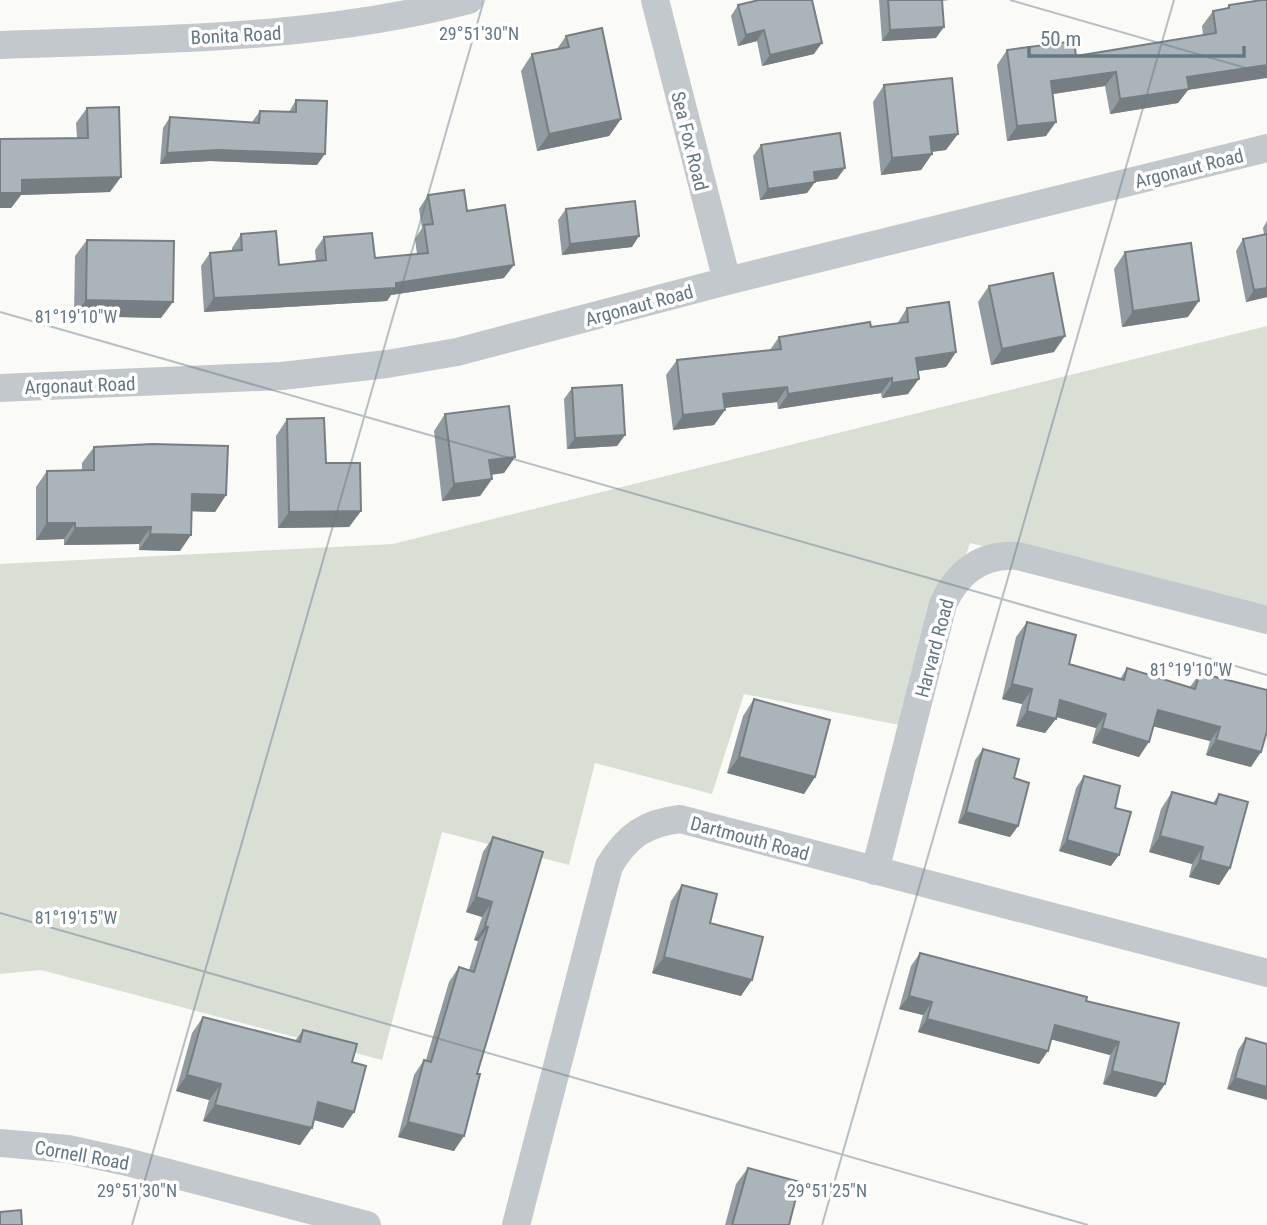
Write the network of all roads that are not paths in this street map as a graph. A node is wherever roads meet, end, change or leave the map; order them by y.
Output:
1 (469, 0) edge
2 (655, 0) edge
3 (0, 46) edge
4 (1267, 148) edge
5 (727, 281) junction
6 (0, 388) edge
7 (1267, 620) edge
8 (875, 871) junction
9 (1267, 973) edge
10 (0, 1143) edge
11 (367, 1225) edge
12 (516, 1225) edge

1 - 3 street, Bonita Road
2 - 5 street, Sea Fox Road
4 - 5 street, Argonaut Road
5 - 6 street, Argonaut Road
7 - 8 street, Harvard Road
8 - 9 street, Dartmouth Road
8 - 12 street, Dartmouth Road
10 - 11 street, Cornell Road

